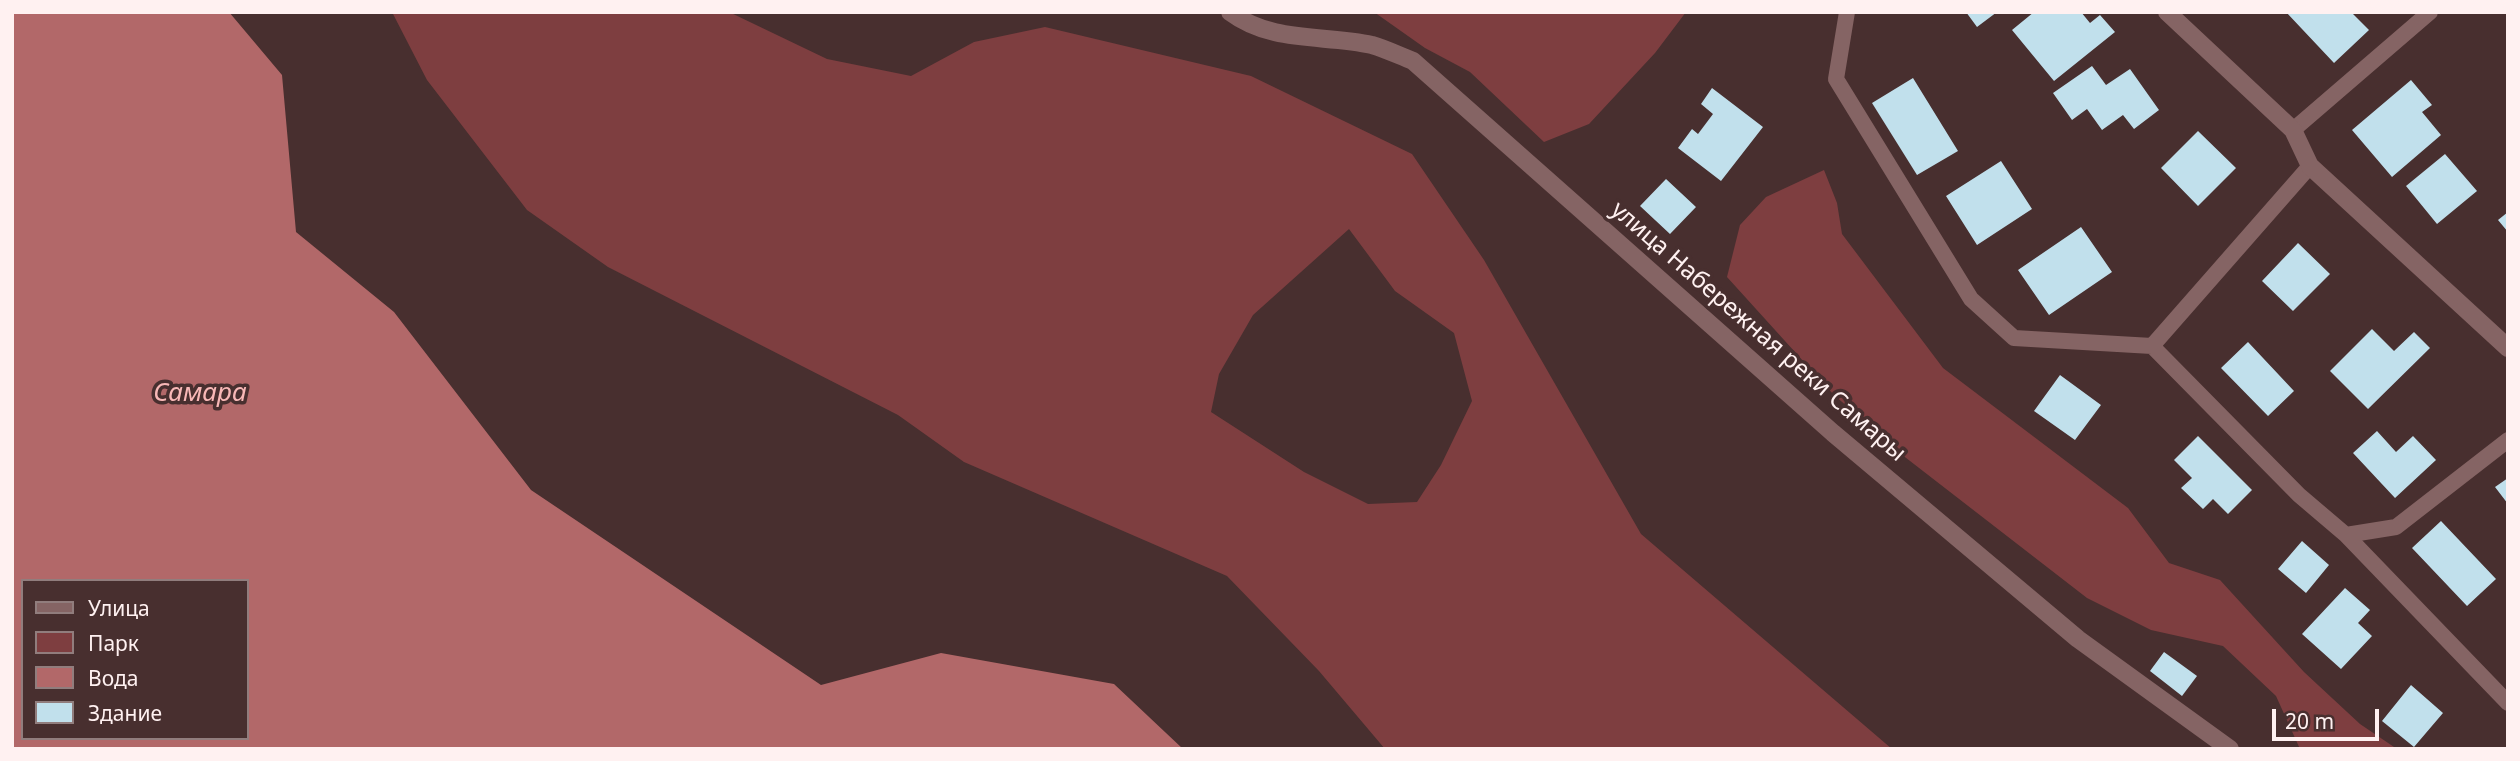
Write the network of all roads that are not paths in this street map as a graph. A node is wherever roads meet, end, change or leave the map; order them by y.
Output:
1 (1230, 12) edge
2 (1847, 12) edge
3 (2167, 12) edge
4 (2430, 12) edge
5 (2293, 130) junction
6 (2310, 166) junction
7 (2152, 346) junction
8 (2508, 348) edge
9 (2508, 440) edge
10 (2346, 535) junction
11 (2508, 703) edge
12 (2230, 749) edge

1 - 12 street, улица Набережная реки Самары
2 - 7 lane
3 - 5 street
4 - 5 lane
5 - 6 street
6 - 7 lane
6 - 8 street
7 - 10 lane
9 - 10 lane
10 - 11 lane

